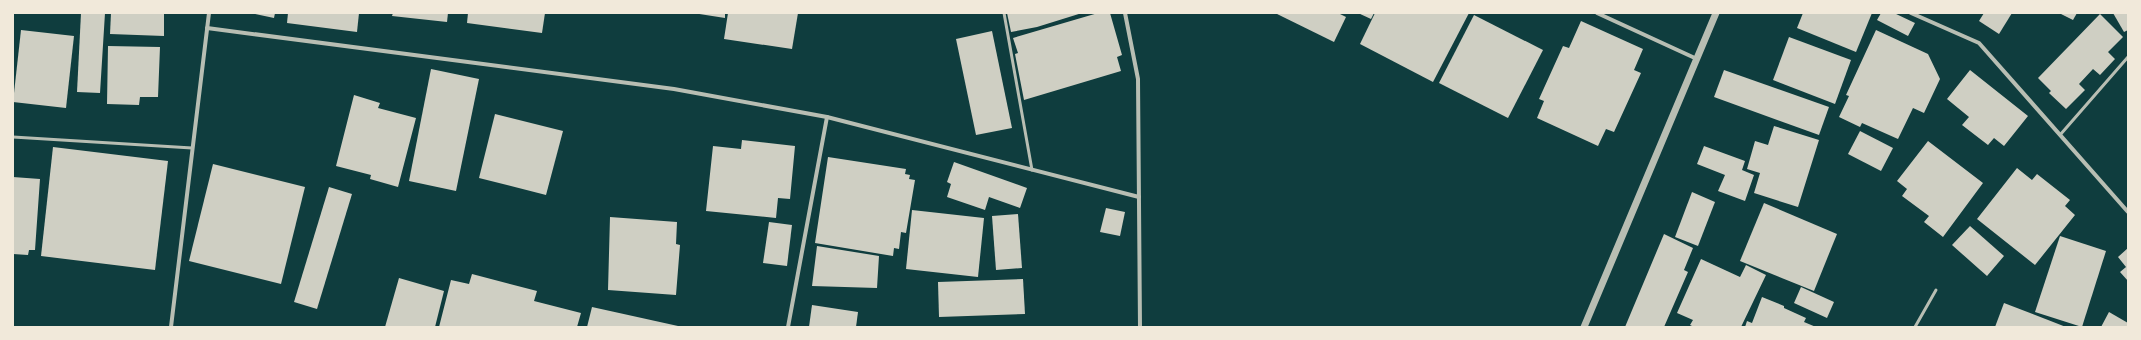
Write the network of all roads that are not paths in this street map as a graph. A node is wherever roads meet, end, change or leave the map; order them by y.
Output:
1 (209, 13) edge
2 (1004, 13) edge
3 (1125, 13) edge
4 (1597, 13) edge
5 (1716, 13) edge
6 (1911, 13) edge
7 (207, 28) junction
8 (2128, 57) edge
9 (1697, 59) junction
10 (827, 117) junction
11 (2060, 135) junction
12 (13, 137) edge
13 (192, 148) junction
14 (1032, 170) junction
15 (1139, 197) junction
16 (2128, 212) edge
17 (1936, 290) dead end
18 (171, 327) edge
19 (788, 327) edge
20 (1140, 327) edge
21 (1584, 327) edge
22 (1915, 327) edge

1 - 7 street
2 - 14 lane
3 - 15 street
4 - 9 street
5 - 9 street
6 - 11 street
7 - 10 street
7 - 13 street
8 - 11 lane
9 - 21 street
10 - 14 street
10 - 19 street
11 - 16 street
12 - 13 lane
13 - 18 street
14 - 15 street
15 - 20 street
17 - 22 lane

